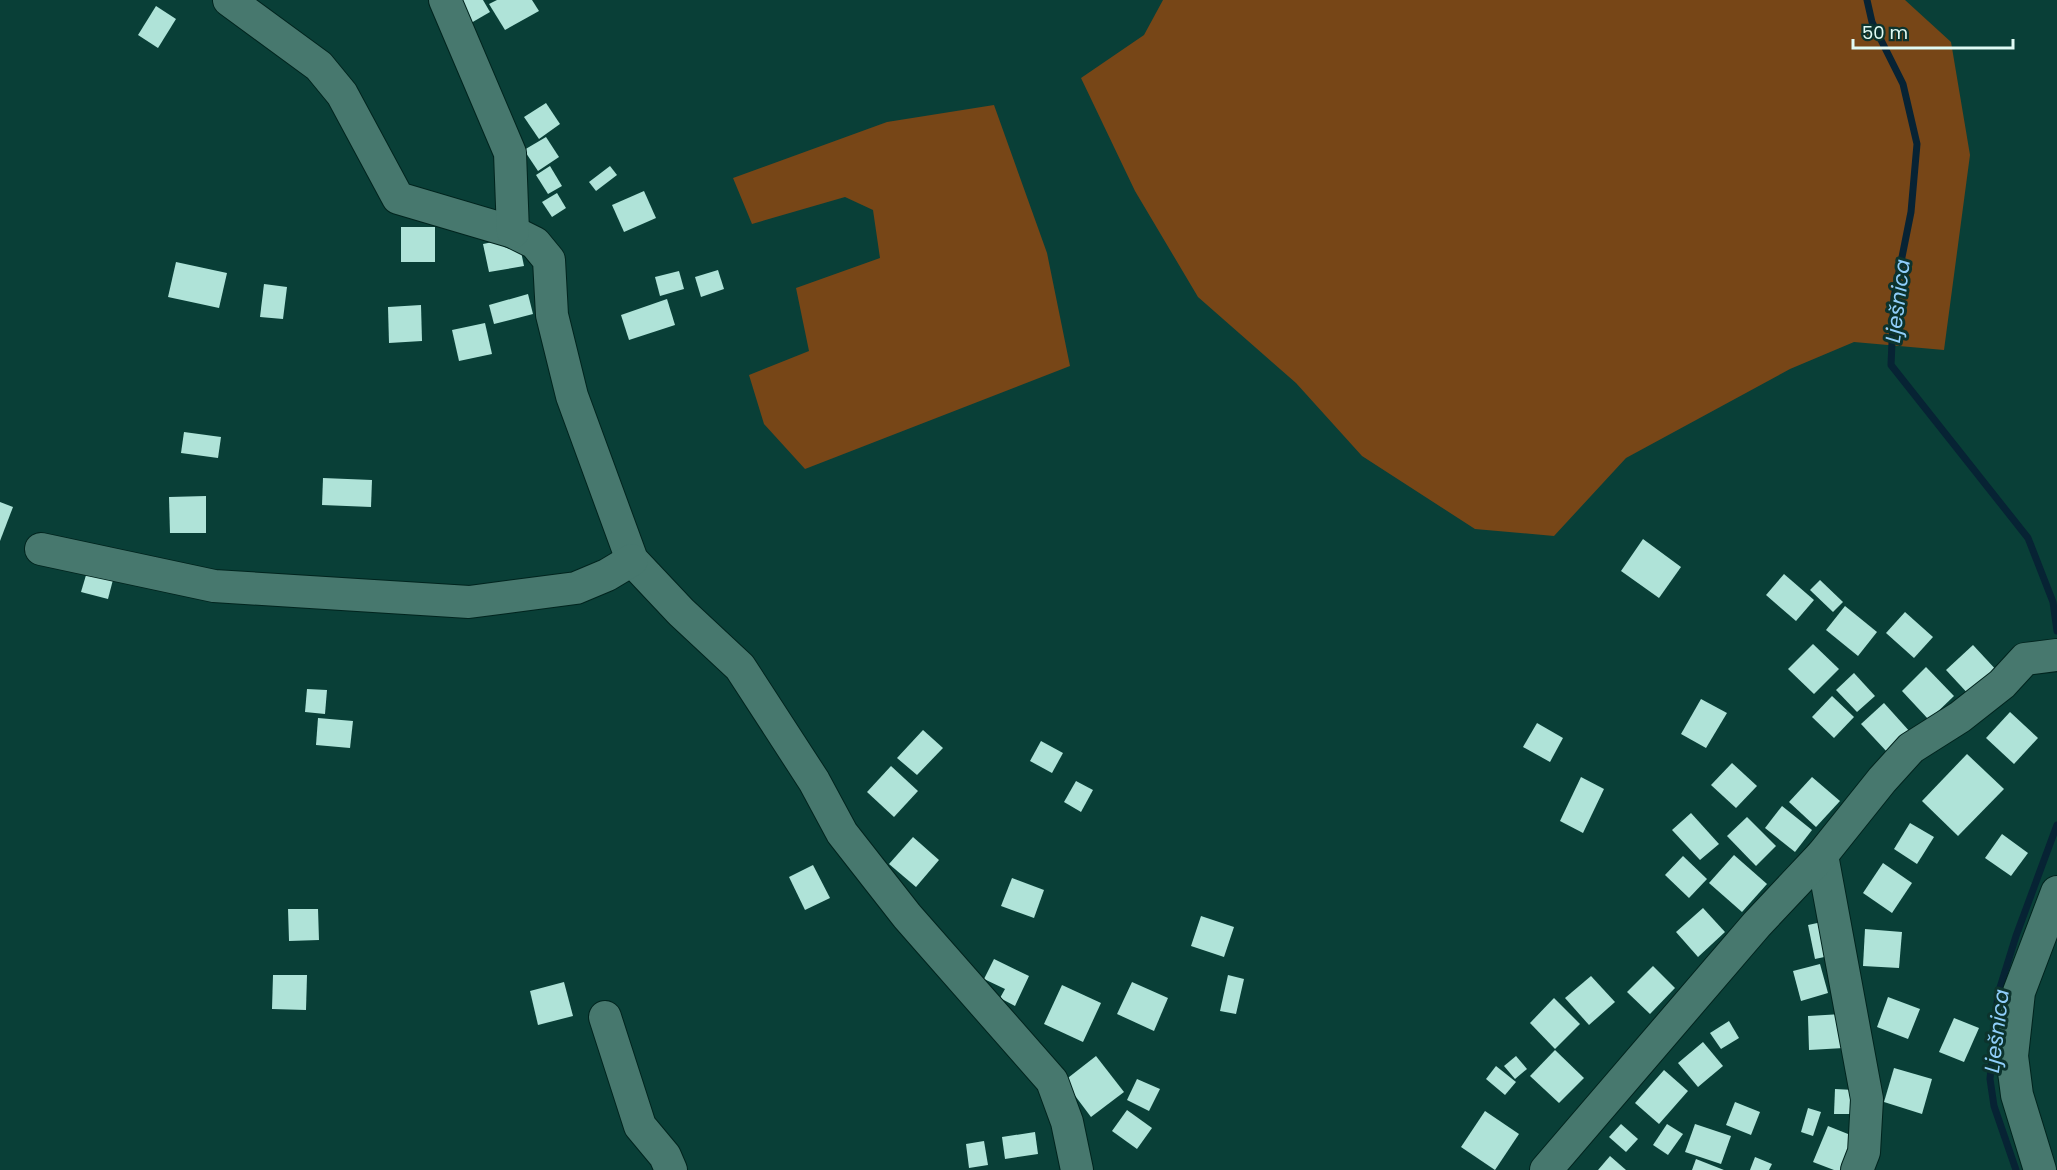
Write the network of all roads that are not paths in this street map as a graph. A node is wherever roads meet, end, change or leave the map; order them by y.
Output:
1 (228, 0) edge
2 (445, 0) edge
3 (513, 232) junction
4 (41, 549) dead end
5 (632, 560) junction
6 (2057, 655) edge
7 (1822, 855) junction
8 (2057, 892) edge
9 (605, 1017) dead end
10 (671, 1170) edge
11 (1077, 1170) edge
12 (1546, 1170) edge
13 (1857, 1170) edge
14 (2040, 1170) edge

1 - 3 street
2 - 3 street
3 - 5 street
4 - 5 street
5 - 11 street
6 - 7 street
7 - 12 street
7 - 13 street
8 - 14 street
9 - 10 street

